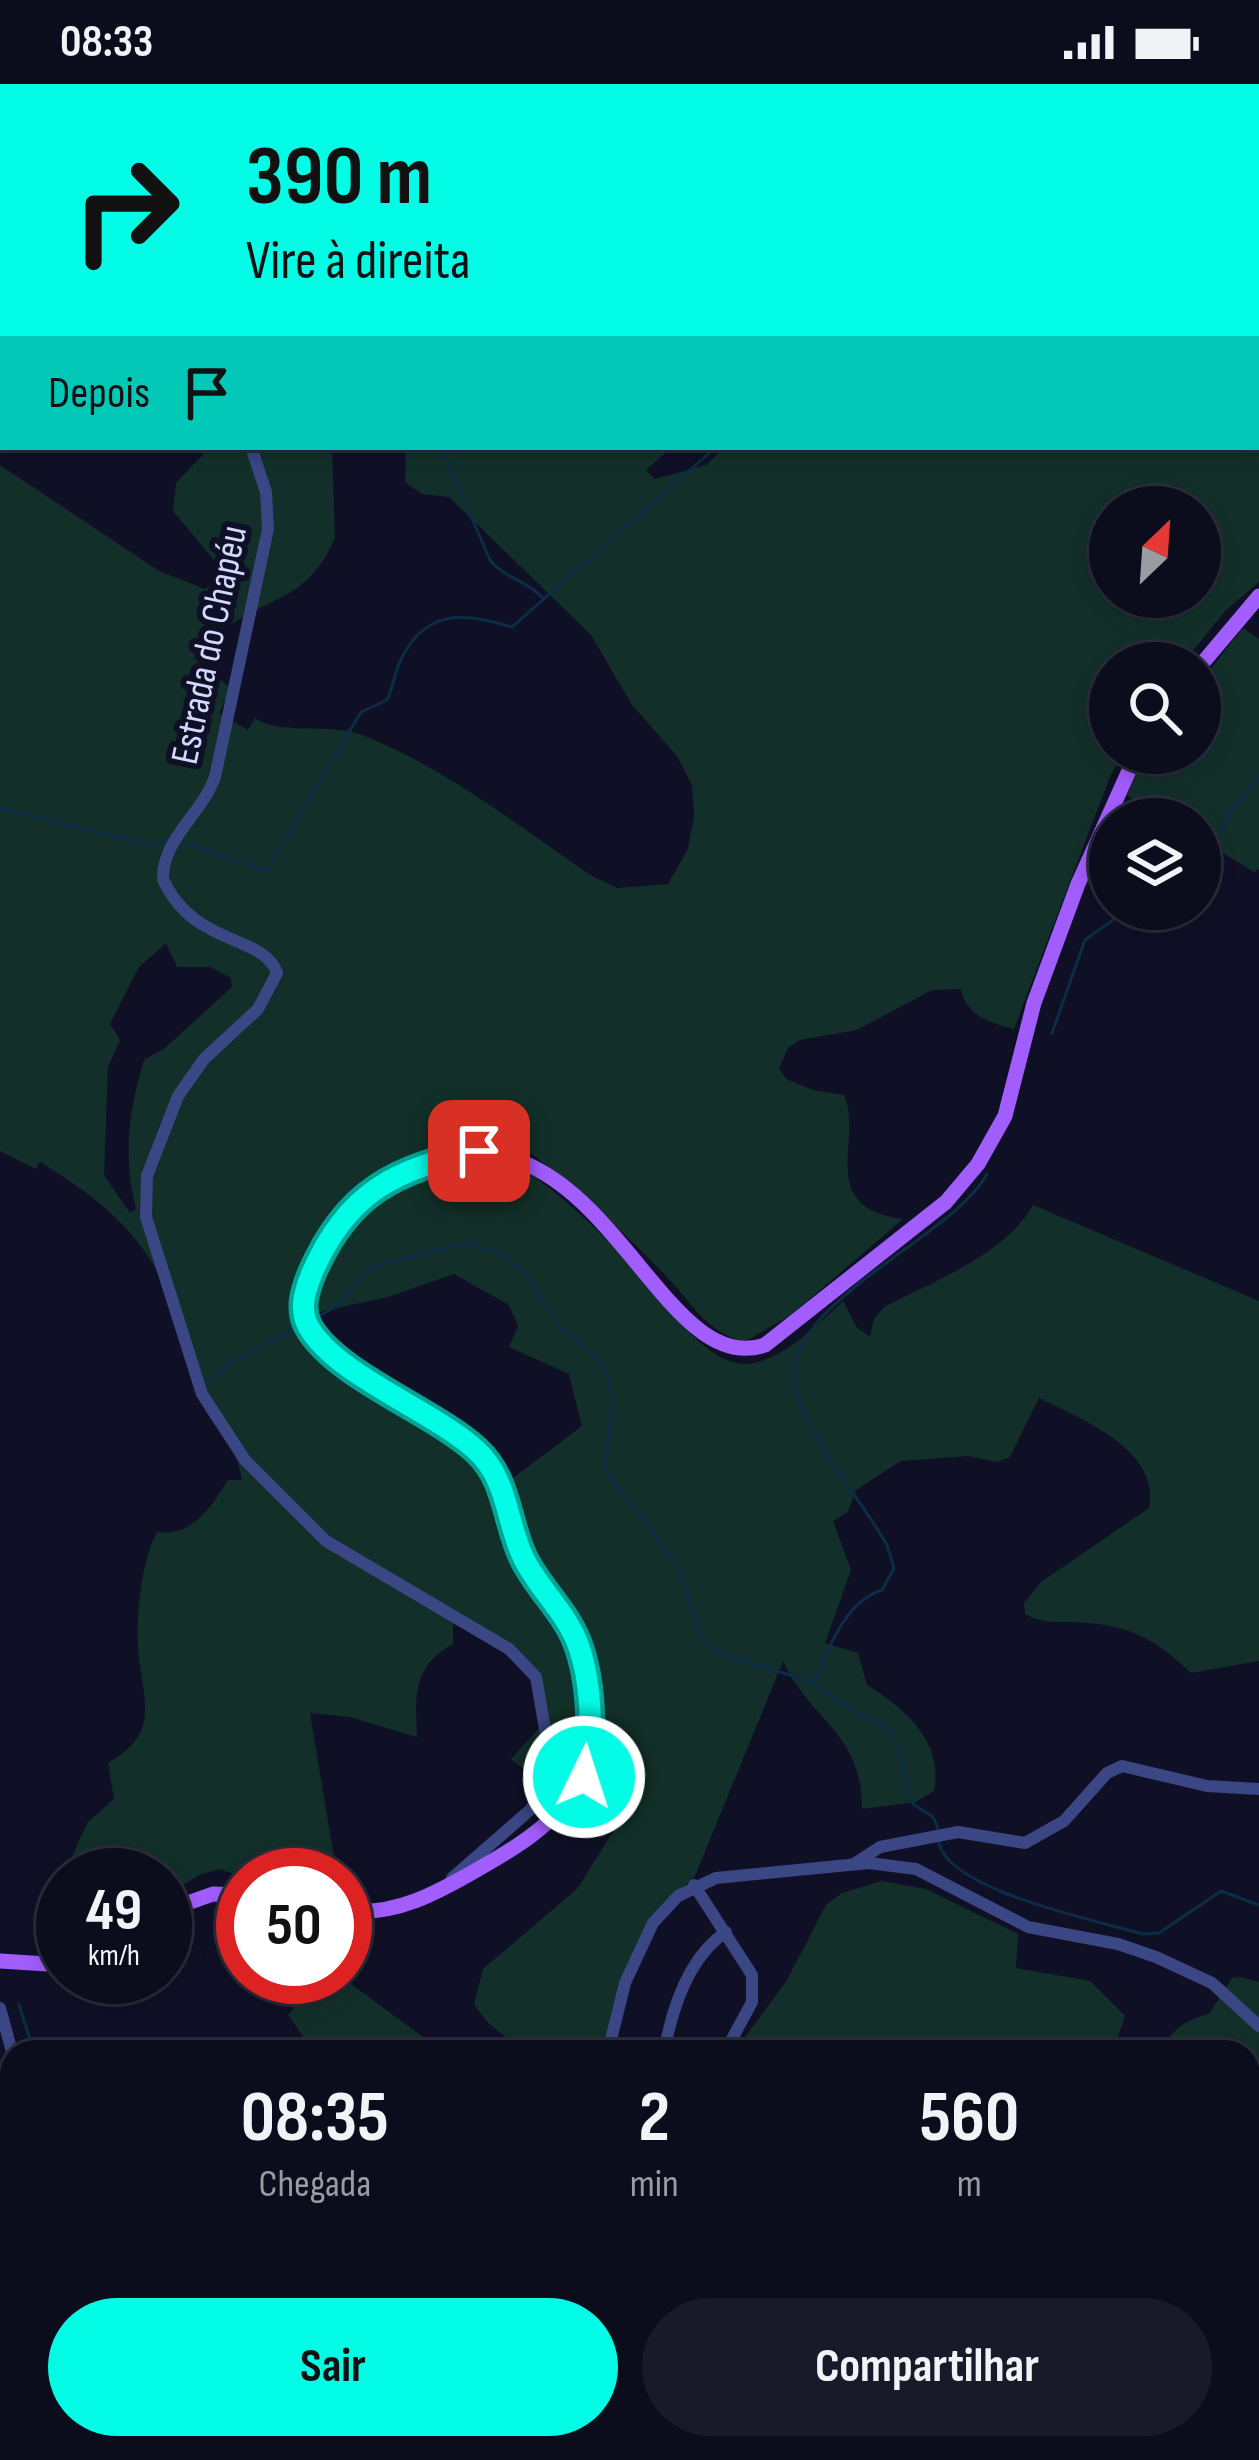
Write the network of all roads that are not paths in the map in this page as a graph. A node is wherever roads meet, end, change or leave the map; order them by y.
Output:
1 (251, 450) edge
2 (1259, 596) edge
3 (1220, 642) edge
4 (1128, 774) edge
5 (1259, 1789) edge
6 (853, 1865) junction
7 (694, 1885) junction
8 (442, 1886) junction
9 (372, 1910) edge
10 (726, 1932) junction
11 (0, 1961) edge
12 (36, 1963) edge
13 (0, 2008) edge
14 (1259, 2026) edge
15 (9, 2040) edge
16 (610, 2040) edge
17 (667, 2040) edge
18 (730, 2040) edge

1 - 8 street, Estrada do Chapéu
2 - 3 main road
4 - 8 main road
5 - 6 street
6 - 7 street
6 - 14 street
7 - 10 street
7 - 16 street
8 - 9 main road
10 - 17 street
10 - 18 street
11 - 12 main road
13 - 15 street

